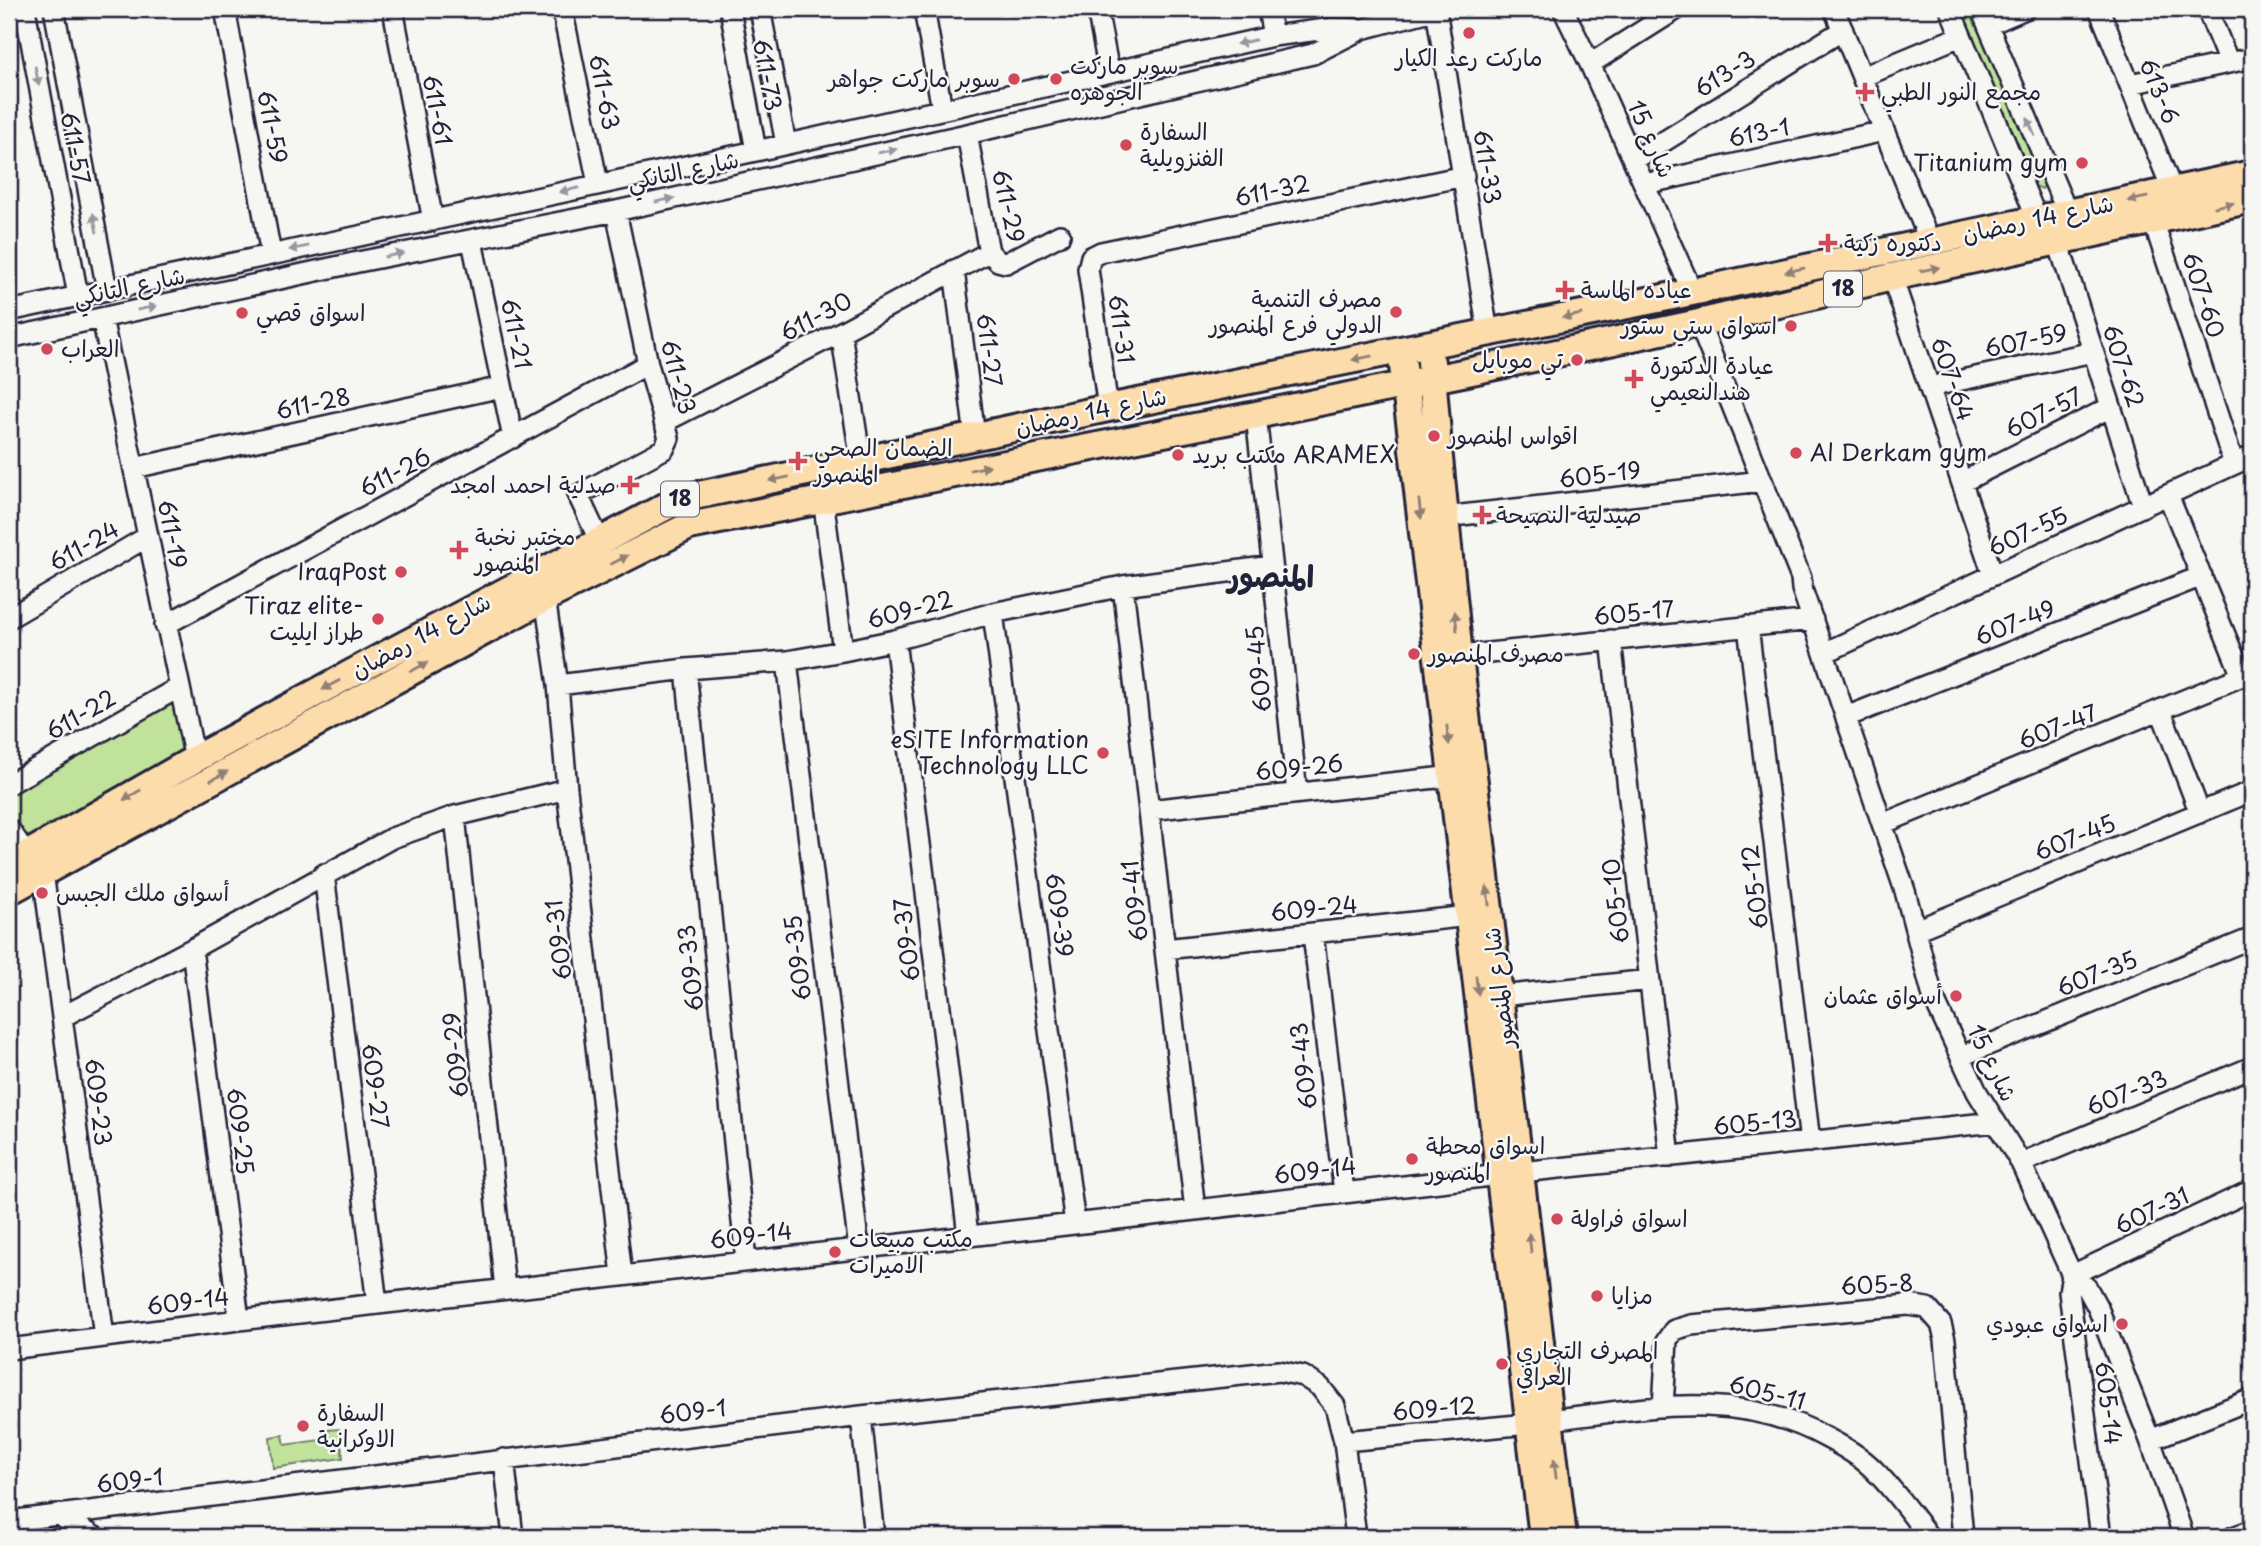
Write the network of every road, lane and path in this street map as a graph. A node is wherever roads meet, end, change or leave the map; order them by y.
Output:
1 (25, 9) edge
2 (54, 9) edge
3 (225, 9) edge
4 (393, 9) edge
5 (562, 9) edge
6 (730, 9) edge
7 (760, 9) edge
8 (924, 9) edge
9 (1097, 9) edge
10 (1268, 9) edge
11 (1437, 9) edge
12 (1563, 9) edge
13 (1677, 9) edge
14 (1834, 9) edge
15 (1950, 9) edge
16 (2025, 9) edge
17 (2099, 9) edge
18 (2207, 9) edge
19 (1984, 17) edge
20 (1362, 29) junction
21 (1843, 30) junction
22 (1273, 36) junction
23 (1961, 36) junction
24 (2252, 58) edge
25 (1156, 62) junction
26 (2229, 63) junction
27 (1590, 64) junction
28 (1109, 72) junction
29 (1862, 77) junction
30 (2130, 84) junction
31 (1162, 88) junction
32 (942, 109) junction
33 (1884, 131) junction
34 (967, 134) junction
35 (786, 144) junction
36 (756, 151) junction
37 (1634, 160) junction
38 (2252, 174) edge
39 (1464, 176) junction
40 (598, 184) junction
41 (1645, 184) junction
42 (2173, 192) junction
43 (2252, 199) edge
44 (616, 211) junction
45 (2067, 212) junction
46 (2037, 219) junction
47 (2153, 220) junction
48 (433, 221) junction
49 (1060, 235) dead end
50 (353, 238) junction
51 (472, 241) junction
52 (1930, 242) junction
53 (2058, 242) junction
54 (989, 251) junction
55 (271, 254) junction
56 (1091, 257) joint
57 (358, 262) junction
58 (954, 270) junction
59 (1892, 277) junction
60 (107, 290) junction
61 (1692, 291) junction
62 (78, 296) junction
63 (29, 307) junction
64 (9, 311) edge
65 (102, 318) junction
66 (1696, 324) junction
67 (35, 332) junction
68 (841, 332) junction
69 (1488, 333) junction
70 (9, 338) edge
71 (1429, 345) junction
72 (1401, 351) junction
73 (2092, 352) junction
74 (648, 363) junction
75 (1433, 378) junction
76 (1405, 384) junction
77 (502, 387) junction
78 (1929, 387) junction
79 (2111, 407) junction
80 (1108, 408) junction
81 (1256, 415) junction
82 (664, 422) junction
83 (975, 437) junction
84 (513, 438) junction
85 (1424, 438) junction
86 (2252, 456) edge
87 (861, 462) junction
88 (2234, 464) junction
89 (134, 468) junction
90 (1759, 481) junction
91 (1962, 482) junction
92 (2168, 495) junction
93 (823, 498) junction
94 (2143, 506) junction
95 (1444, 517) junction
96 (147, 537) junction
97 (600, 542) junction
98 (1272, 566) junction
99 (1993, 575) junction
100 (2202, 576) junction
101 (1123, 586) junction
102 (545, 598) junction
103 (993, 613) junction
104 (9, 614) edge
105 (1813, 620) junction
106 (165, 625) junction
107 (1748, 626) junction
108 (895, 640) junction
109 (1611, 640) junction
110 (843, 652) junction
111 (1824, 653) junction
112 (1459, 656) junction
113 (786, 661) junction
114 (685, 669) junction
115 (2247, 674) edge
116 (558, 685) junction
117 (178, 688) junction
118 (2161, 711) junction
119 (1846, 717) junction
120 (195, 759) junction
121 (1454, 776) junction
122 (9, 784) edge
123 (567, 789) junction
124 (2252, 791) edge
125 (1297, 793) junction
126 (1149, 810) junction
127 (2200, 813) junction
128 (455, 816) junction
129 (1882, 824) junction
130 (9, 829) edge
131 (26, 864) edge
132 (324, 874) junction
133 (9, 891) edge
134 (1469, 916) junction
135 (1916, 930) junction
136 (1313, 934) junction
137 (2252, 938) edge
138 (192, 949) junction
139 (1165, 949) junction
140 (1650, 980) junction
141 (1500, 996) junction
142 (62, 1017) junction
143 (1961, 1056) junction
144 (2252, 1067) edge
145 (1995, 1122) junction
146 (1810, 1142) junction
147 (1671, 1157) junction
148 (2021, 1163) junction
149 (1511, 1173) junction
150 (2252, 1190) edge
151 (1344, 1192) junction
152 (1195, 1210) junction
153 (1075, 1224) junction
154 (968, 1235) junction
155 (859, 1249) junction
156 (746, 1261) junction
157 (2072, 1275) junction
158 (622, 1276) junction
159 (505, 1289) junction
160 (377, 1304) junction
161 (239, 1320) junction
162 (104, 1337) junction
163 (9, 1349) edge
164 (2252, 1399) edge
165 (1663, 1407) junction
166 (860, 1416) junction
167 (1539, 1422) junction
168 (2150, 1440) junction
169 (1344, 1441) junction
170 (504, 1459) junction
171 (57, 1514) junction
172 (9, 1521) edge
173 (2252, 1530) edge
174 (95, 1537) edge
175 (513, 1537) edge
176 (874, 1537) edge
177 (1356, 1537) edge
178 (1543, 1537) edge
179 (1563, 1537) edge
180 (1929, 1537) edge
181 (1964, 1537) edge
182 (2101, 1537) edge
183 (2184, 1537) edge
184 (2233, 1537) edge

1 -> 62 street, 611-57
60 -> 2 street, 611-57
3 - 55 street, 611-59
4 - 48 street, 611-61
5 - 40 street, 611-63
6 - 36 street, 611-73
7 - 35 street, 611-73
8 - 32 street
9 - 28 street
10 - 22 street
11 - 20 street, شارع التانكي
11 - 39 street, 611-33
12 - 27 street, شارع 15
13 - 27 street
14 - 21 street
15 - 23 street
16 - 19 street
17 - 30 street, 613-6
18 - 26 street
45 -> 19 street
20 - 22 street, شارع التانكي
20 - 31 street, شارع التانكي
21 - 29 street
21 - 37 street, 613-3
22 -> 25 street, شارع التانكي
23 - 29 street
23 - 46 street
24 - 26 street
25 - 28 street, شارع التانكي
25 - 31 street
26 - 30 street
27 - 37 street, شارع 15
28 - 32 street, شارع التانكي
29 - 33 street
30 - 42 street, 613-6
31 - 34 street, شارع التانكي
32 - 35 street, شارع التانكي
33 - 41 street, 613-1
33 - 52 street
44 -> 34 street, شارع التانكي
34 - 54 street, 611-29
35 - 36 street, شارع التانكي
36 - 40 street, شارع التانكي
37 - 41 street, شارع 15
38 - 42 main road, شارع 14 رمضان / 18
39 - 56 street, 611-32
39 - 69 street, 611-33
40 -> 48 street, شارع التانكي
41 - 61 street, شارع 15
42 -> 45 main road, شارع 14 رمضان / 18
47 -> 43 main road, شارع 14 رمضان / 18
44 - 51 street, شارع التانكي
44 - 74 street, 611-23
45 - 46 main road, شارع 14 رمضان / 18
46 - 52 main road, شارع 14 رمضان / 18
47 - 53 main road, شارع 14 رمضان / 18
47 - 88 street, 607-60
48 - 50 street, شارع التانكي
49 - 54 street, 611-29
50 -> 55 street, شارع التانكي
50 - 57 street
57 -> 51 street, شارع التانكي
51 - 77 street, 611-21
52 -> 61 main road, شارع 14 رمضان / 18
59 -> 53 main road, شارع 14 رمضان / 18
53 - 73 street, 607-62
54 - 58 street, 611-30
55 - 60 street, شارع التانكي
56 - 80 street, 611-31
65 -> 57 street, شارع التانكي
58 - 68 street, 611-30
58 - 83 street, 611-27
59 - 66 main road, شارع 14 رمضان / 18
59 - 78 street, 607-64
60 - 62 street, شارع التانكي
61 -> 69 main road, شارع 14 رمضان / 18
62 - 63 street, شارع التانكي
63 - 64 street, شارع التانكي
63 - 67 street
65 - 67 street, شارع التانكي
65 - 89 street, 611-19
66 - 75 main road, شارع 14 رمضان / 18
66 - 90 street, شارع 15
67 - 70 street, شارع التانكي
68 - 82 street, 611-30
68 - 87 street
69 - 71 main road, شارع 14 رمضان / 18
71 - 72 main road, شارع 14 رمضان / 18
71 - 75 main road, شارع المنصور
72 - 76 main road, شارع المنصور
72 -> 80 main road, شارع 14 رمضان / 18
73 - 78 street, 607-59
73 - 79 street, 607-62
74 - 82 street, 611-23
74 - 84 street, 611-26
75 - 76 main road, شارع 14 رمضان / 18
75 - 85 main road, شارع المنصور
76 - 81 main road, شارع 14 رمضان / 18
76 - 85 main road, شارع المنصور
77 - 84 street, 611-21
77 - 89 street, 611-28
78 - 91 street, 607-64
79 - 91 street, 607-57
79 - 94 street, 607-62
80 - 83 main road, شارع 14 رمضان / 18
93 -> 81 main road, شارع 14 رمضان / 18
81 - 98 street, 609-45
82 - 97 street, 611-23
83 - 87 main road, شارع 14 رمضان / 18
84 - 106 street, 611-26
85 - 95 main road, شارع المنصور
85 -> 121 main road, شارع المنصور
86 - 88 street, 607-55
87 -> 97 main road, شارع 14 رمضان / 18
88 - 92 street, 607-55
89 - 96 street, 611-19
90 - 95 street, 605-19
90 - 105 street, شارع 15
91 - 99 street, 607-64
92 - 94 street, 607-55
92 - 100 street
102 -> 93 main road, شارع 14 رمضان / 18
93 - 110 street
94 - 99 street, 607-55
112 -> 95 main road, شارع المنصور
96 - 104 street, 611-24
96 - 106 street, 611-19
97 -> 120 main road, شارع 14 رمضان / 18
98 - 101 street, 609-22
98 - 125 street, 609-45
99 - 111 street, 607-55
100 - 115 street
100 - 119 street, 607-49
101 - 103 street, 609-22
101 - 126 street, 609-41
102 - 116 street, 609-31
131 -> 102 main road, شارع 14 رمضان / 18
103 - 108 street, 609-22
103 - 153 street, 609-39
105 - 107 street, 605-17
105 - 111 street, شارع 15
106 - 117 street, 611-19
107 - 109 street, 605-17
107 - 146 street, 605-12
108 - 110 street, 609-22
108 - 154 street, 609-37
109 - 112 street, 605-17
109 - 140 street, 605-10
110 - 113 street, 609-22
111 - 119 street, شارع 15
141 -> 112 main road, شارع المنصور
113 - 114 street, 609-22
113 - 155 street, 609-35
114 - 116 street, 609-22
114 - 156 street, 609-33
115 - 118 street, 607-47
116 - 123 street, 609-31
117 - 120 street, 611-19
117 - 122 street, 611-22
118 - 127 street
118 - 129 street, 607-47
119 - 129 street, شارع 15
120 -> 131 main road, شارع 14 رمضان / 18
121 - 125 street, 609-26
121 - 134 main road, شارع المنصور
123 - 128 street
123 - 158 street, 609-31
124 - 127 street, 607-45
125 - 126 street, 609-26
126 - 139 street, 609-41
127 - 135 street, 607-45
128 - 132 street
128 - 159 street, 609-29
129 - 135 street, شارع 15
130 - 131 street
131 - 133 main road, شارع 14 رمضان / 18
131 - 142 street, 609-23
132 - 138 street
132 - 160 street, 609-27
134 - 136 street, 609-24
134 -> 149 main road, شارع المنصور
135 - 143 street, شارع 15
136 - 139 street, 609-24
136 - 151 street, 609-43
137 - 143 street, 607-35
138 - 142 street
138 - 161 street, 609-25
139 - 152 street, 609-41
140 - 141 street
140 - 147 street, 605-10
141 - 149 main road, شارع المنصور
142 - 162 street, 609-23
143 - 145 street, شارع 15
144 - 148 street, 607-33
145 - 146 street, 605-13
145 - 148 street, شارع 15
146 - 147 street, 605-13
147 - 149 street, 605-13
148 - 157 street, شارع 15
149 - 151 street, 609-14
149 - 167 main road, شارع المنصور
150 - 157 street, 607-31
151 - 152 street, 609-14
152 - 153 street, 609-14
153 - 154 street, 609-14
154 - 155 street, 609-14
155 - 156 street, 609-14
156 - 158 street, 609-14
157 - 168 street, شارع 15
157 - 182 street, 605-14
158 - 159 street, 609-14
159 - 160 street, 609-14
160 - 161 street, 609-14
161 - 162 street, 609-14
162 - 163 street, 609-14
164 - 168 street
165 - 167 street, 605-11
165 - 180 street, 605-11
165 - 181 street, 605-8
166 - 169 street, 609-1
166 - 170 street, 609-1
166 - 176 street
167 - 169 street, 609-12
167 - 178 main road, شارع المنصور
179 -> 167 main road, شارع المنصور
168 - 183 street, شارع 15
169 - 177 street, 609-1
170 - 171 street, 609-1
170 - 175 street
171 - 172 street, 609-1
171 - 174 street
173 - 184 street

